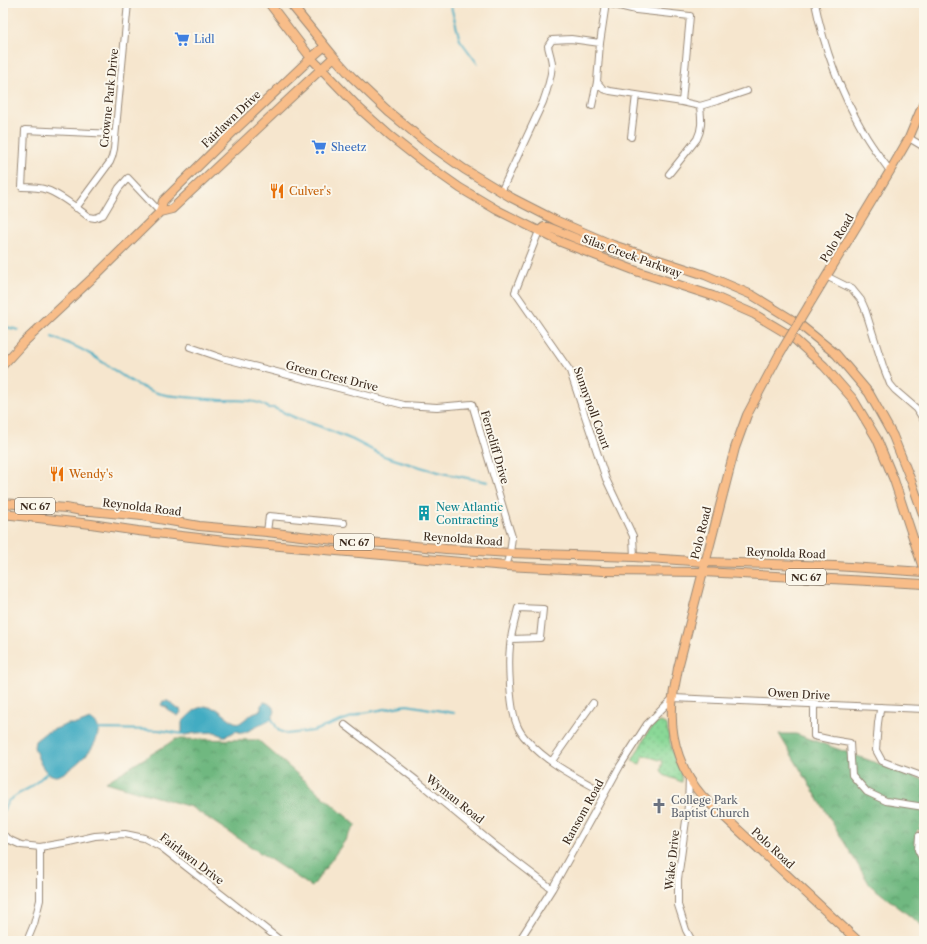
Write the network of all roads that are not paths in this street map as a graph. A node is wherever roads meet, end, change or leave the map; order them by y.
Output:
1 (128, 3) edge
2 (269, 3) edge
3 (290, 3) edge
4 (606, 3) edge
5 (815, 3) edge
6 (600, 43) junction
7 (325, 46) junction
8 (334, 57) junction
9 (311, 58) junction
10 (321, 69) junction
11 (598, 82) junction
12 (747, 91) dead end
13 (636, 95) junction
14 (682, 102) junction
15 (924, 102) edge
16 (592, 106) dead end
17 (700, 106) junction
18 (115, 134) junction
19 (631, 137) dead end
20 (908, 138) junction
21 (924, 147) edge
22 (890, 171) junction
23 (669, 174) dead end
24 (501, 192) junction
25 (76, 208) junction
26 (160, 212) junction
27 (539, 231) junction
28 (649, 257) junction
29 (826, 276) junction
30 (190, 347) dead end
31 (3, 365) edge
32 (472, 404) joint
33 (924, 422) edge
34 (3, 503) edge
35 (3, 514) edge
36 (924, 517) edge
37 (344, 523) dead end
38 (267, 532) junction
39 (510, 553) junction
40 (634, 557) junction
41 (706, 562) junction
42 (506, 566) junction
43 (703, 572) junction
44 (924, 572) edge
45 (924, 584) edge
46 (512, 639) junction
47 (673, 698) junction
48 (594, 703) dead end
49 (814, 704) junction
50 (881, 707) junction
51 (924, 709) edge
52 (345, 725) dead end
53 (552, 761) junction
54 (924, 777) edge
55 (689, 778) junction
56 (605, 793) junction
57 (924, 807) edge
58 (919, 836) tunnel mouth
59 (6, 837) edge
60 (3, 846) edge
61 (40, 847) junction
62 (924, 862) edge
63 (552, 889) junction
64 (26, 941) edge
65 (281, 941) edge
66 (519, 941) edge
67 (692, 941) edge
68 (858, 941) edge

1 - 18 street, Crowne Park Drive
2 - 9 main road, Silas Creek Parkway
3 - 7 main road, Silas Creek Parkway
4 - 6 street
4 - 14 street
5 - 22 street
6 - 11 street
6 - 24 street
7 - 8 main road, Silas Creek Parkway
7 - 9 main road, Fairlawn Drive
8 - 10 main road, Fairlawn Drive
8 - 24 main road, Silas Creek Parkway
9 - 10 main road, Silas Creek Parkway
9 - 26 main road, Fairlawn Drive
10 - 26 main road, Fairlawn Drive
10 - 27 main road, Silas Creek Parkway
11 - 13 street
11 - 16 street
12 - 17 street
13 - 14 street
13 - 19 street
14 - 17 street
15 - 20 main road, Polo Road
17 - 23 street
18 - 25 street, Crowne Park Drive
18 - 25 street
20 - 21 street
20 - 22 main road, Polo Road
22 - 29 main road, Polo Road
24 - 28 main road, Silas Creek Parkway
25 - 26 street
26 - 31 main road, Fairlawn Drive
27 - 28 main road
27 - 40 street, Sunnynoll Court
27 - 44 main road, Silas Creek Parkway
28 - 36 main road, Silas Creek Parkway
29 - 33 street
29 - 41 main road, Polo Road, bridge
30 - 32 street, Green Crest Drive
32 - 39 street, Ferncliff Drive
34 - 38 main road, Reynolda Road / NC 67
35 - 42 main road, Reynolda Road / NC 67
37 - 38 street
38 - 39 main road, Reynolda Road / NC 67
39 - 40 main road, Reynolda Road / NC 67
39 - 42 street, Ferncliff Drive
40 - 41 main road, Reynolda Road / NC 67
41 - 43 main road, Polo Road
41 - 44 main road, Reynolda Road / NC 67
42 - 43 main road, Reynolda Road / NC 67
43 - 45 main road, Reynolda Road / NC 67
43 - 47 main road, Polo Road
46 - 46 street
46 - 53 street
47 - 49 street, Owen Drive
47 - 55 main road, Polo Road
47 - 56 street, Ransom Road
48 - 53 street
49 - 50 street, Owen Drive
49 - 57 street
50 - 51 street, Owen Drive
50 - 54 street
52 - 63 street, Wyman Road
53 - 56 street
55 - 67 street, Wake Drive
55 - 68 main road, Polo Road
56 - 63 street, Ransom Road
58 - 62 street
59 - 60 street
59 - 61 street, Fairlawn Drive
61 - 64 street
61 - 65 street, Fairlawn Drive
63 - 66 street, Ransom Road

